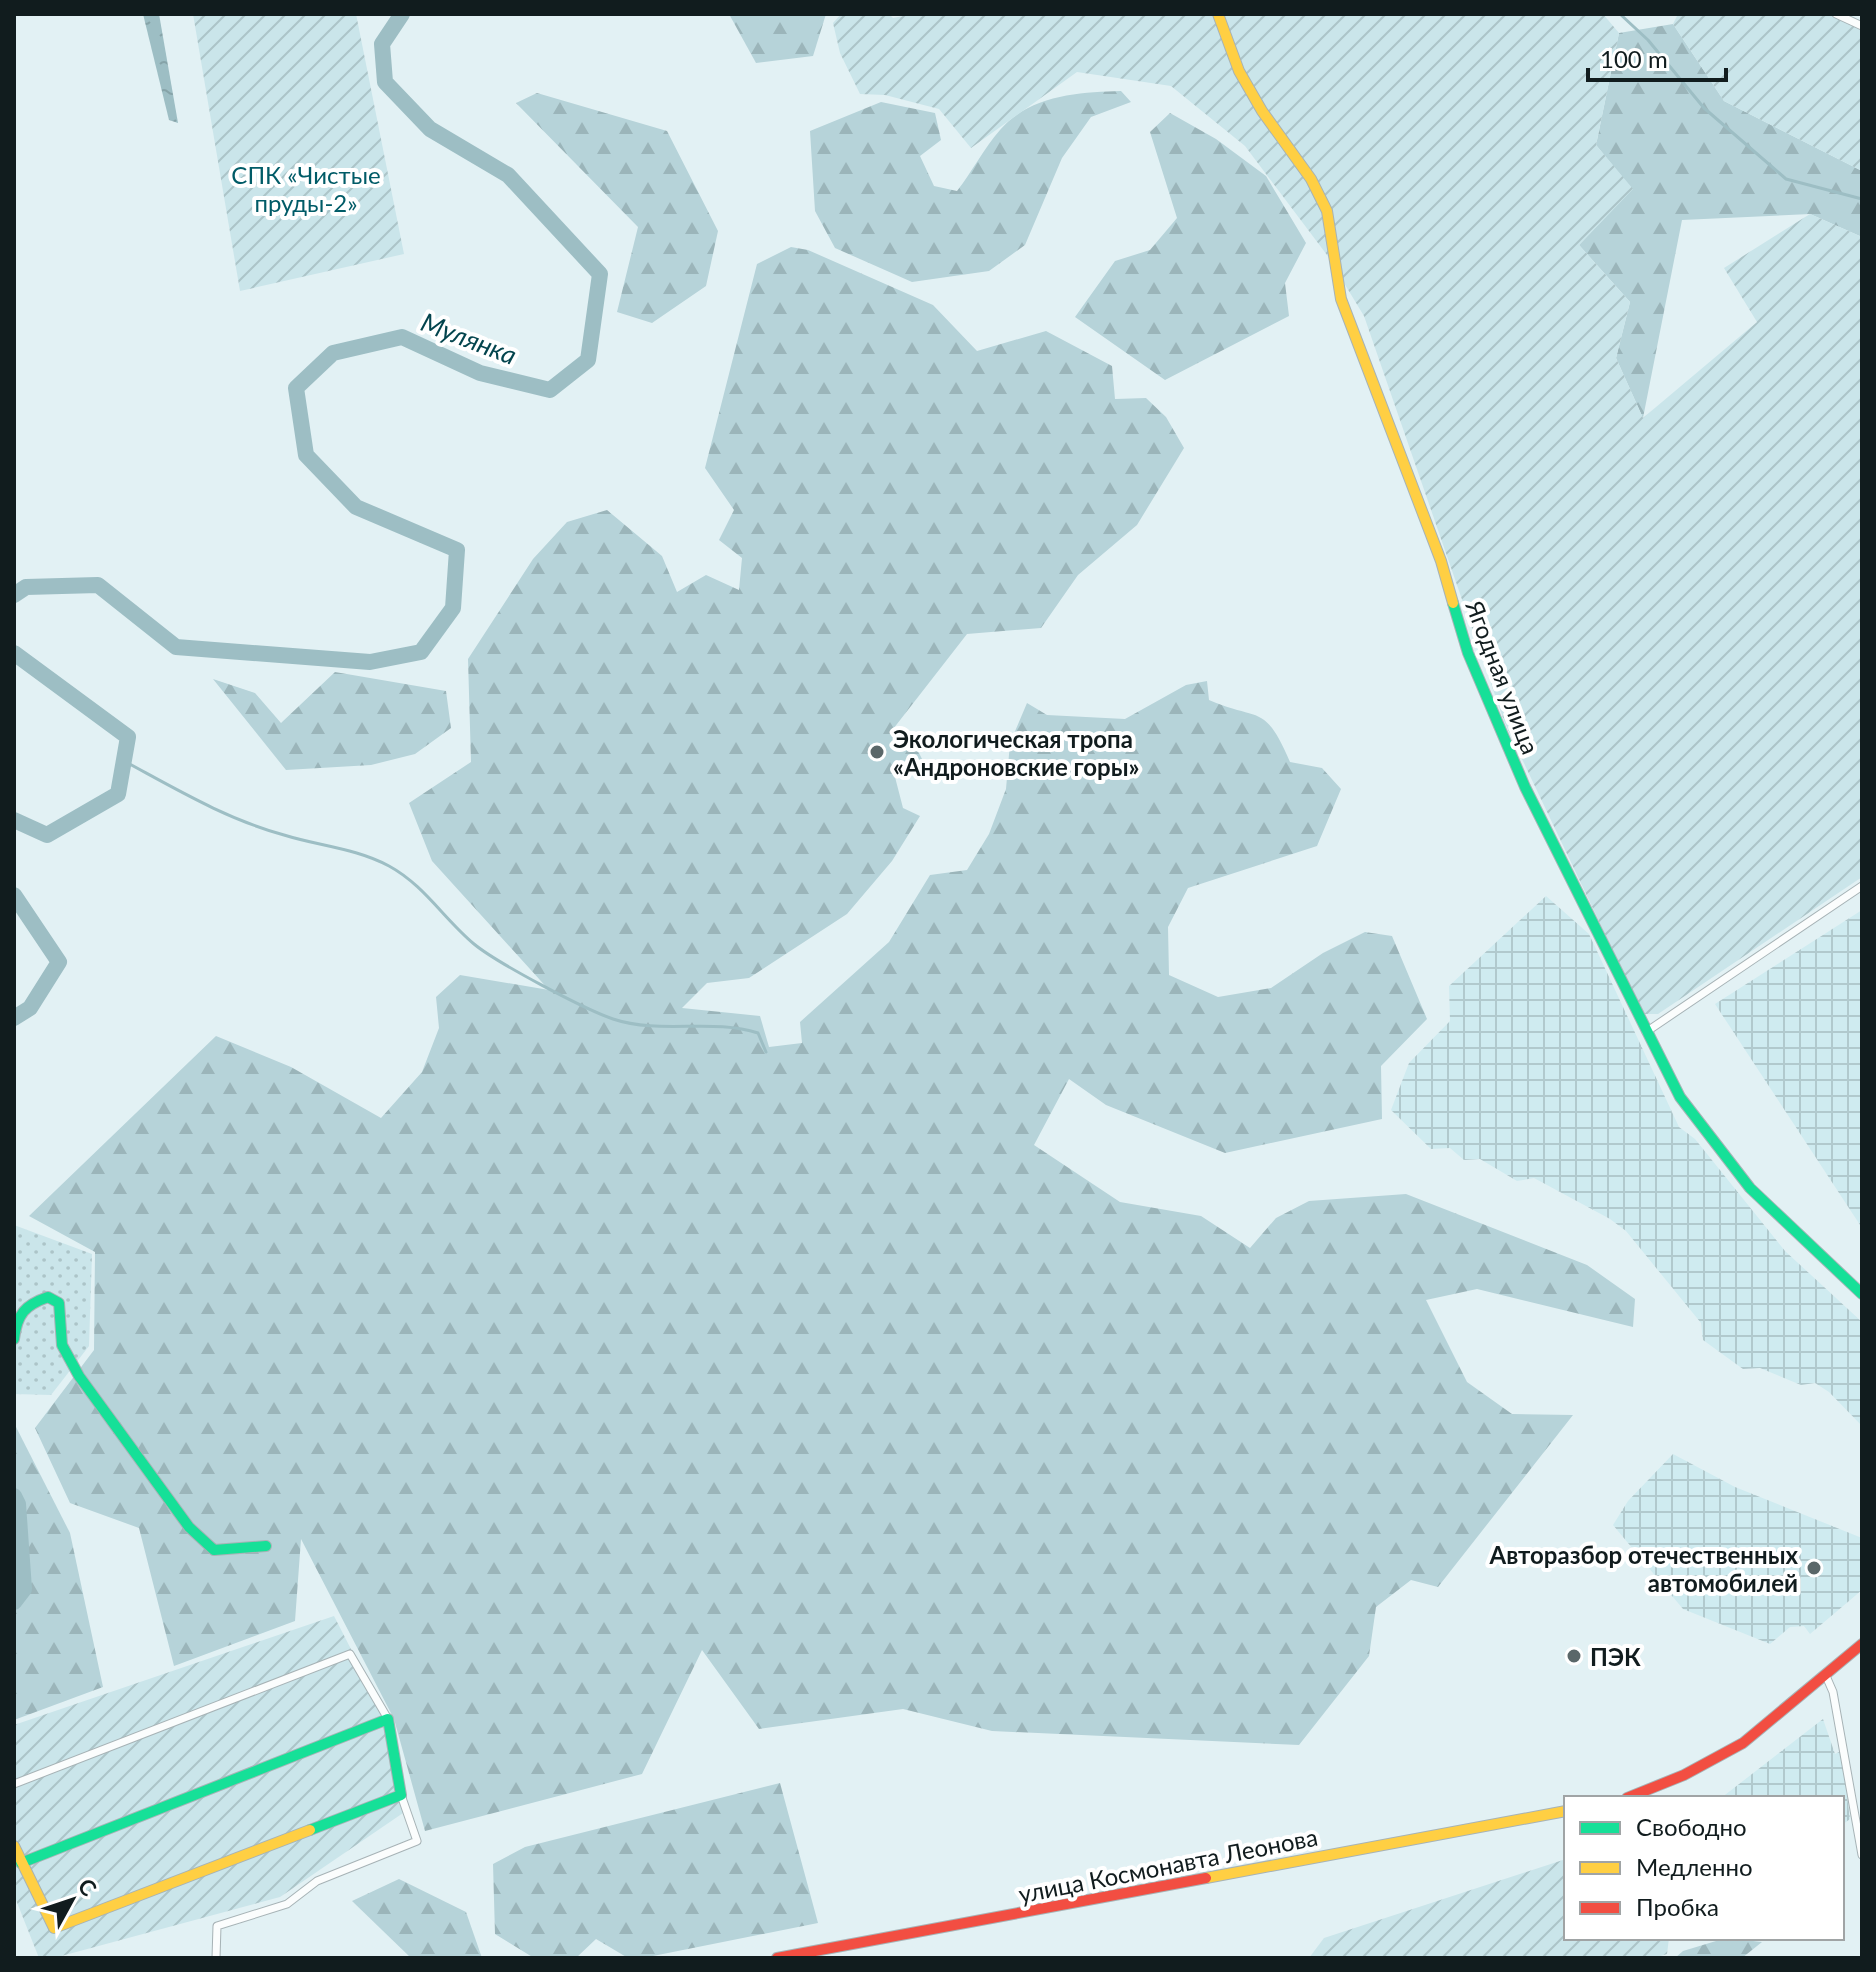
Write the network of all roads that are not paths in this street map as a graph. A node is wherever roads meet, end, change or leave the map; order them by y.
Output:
1 (1218, 14) edge
2 (1836, 14) edge
3 (1862, 26) edge
4 (1862, 886) edge
5 (1646, 1032) junction
6 (1862, 1294) edge
7 (14, 1339) edge
8 (266, 1546) dead end
9 (1862, 1644) edge
10 (1826, 1676) junction
11 (388, 1719) junction
12 (14, 1784) edge
13 (401, 1795) junction
14 (1632, 1796) edge
15 (1564, 1811) edge
16 (14, 1846) edge
17 (1862, 1855) edge
18 (21, 1863) junction
19 (216, 1958) edge
20 (777, 1958) edge

1 - 5 street, Ягодная улица
2 - 3 street
4 - 5 street
5 - 6 street, Ягодная улица
7 - 8 street
9 - 10 street
10 - 14 street
10 - 17 street
11 - 12 street
11 - 13 street
11 - 18 street
13 - 18 street
13 - 19 street
15 - 20 street, улица Космонавта Леонова
16 - 18 street

